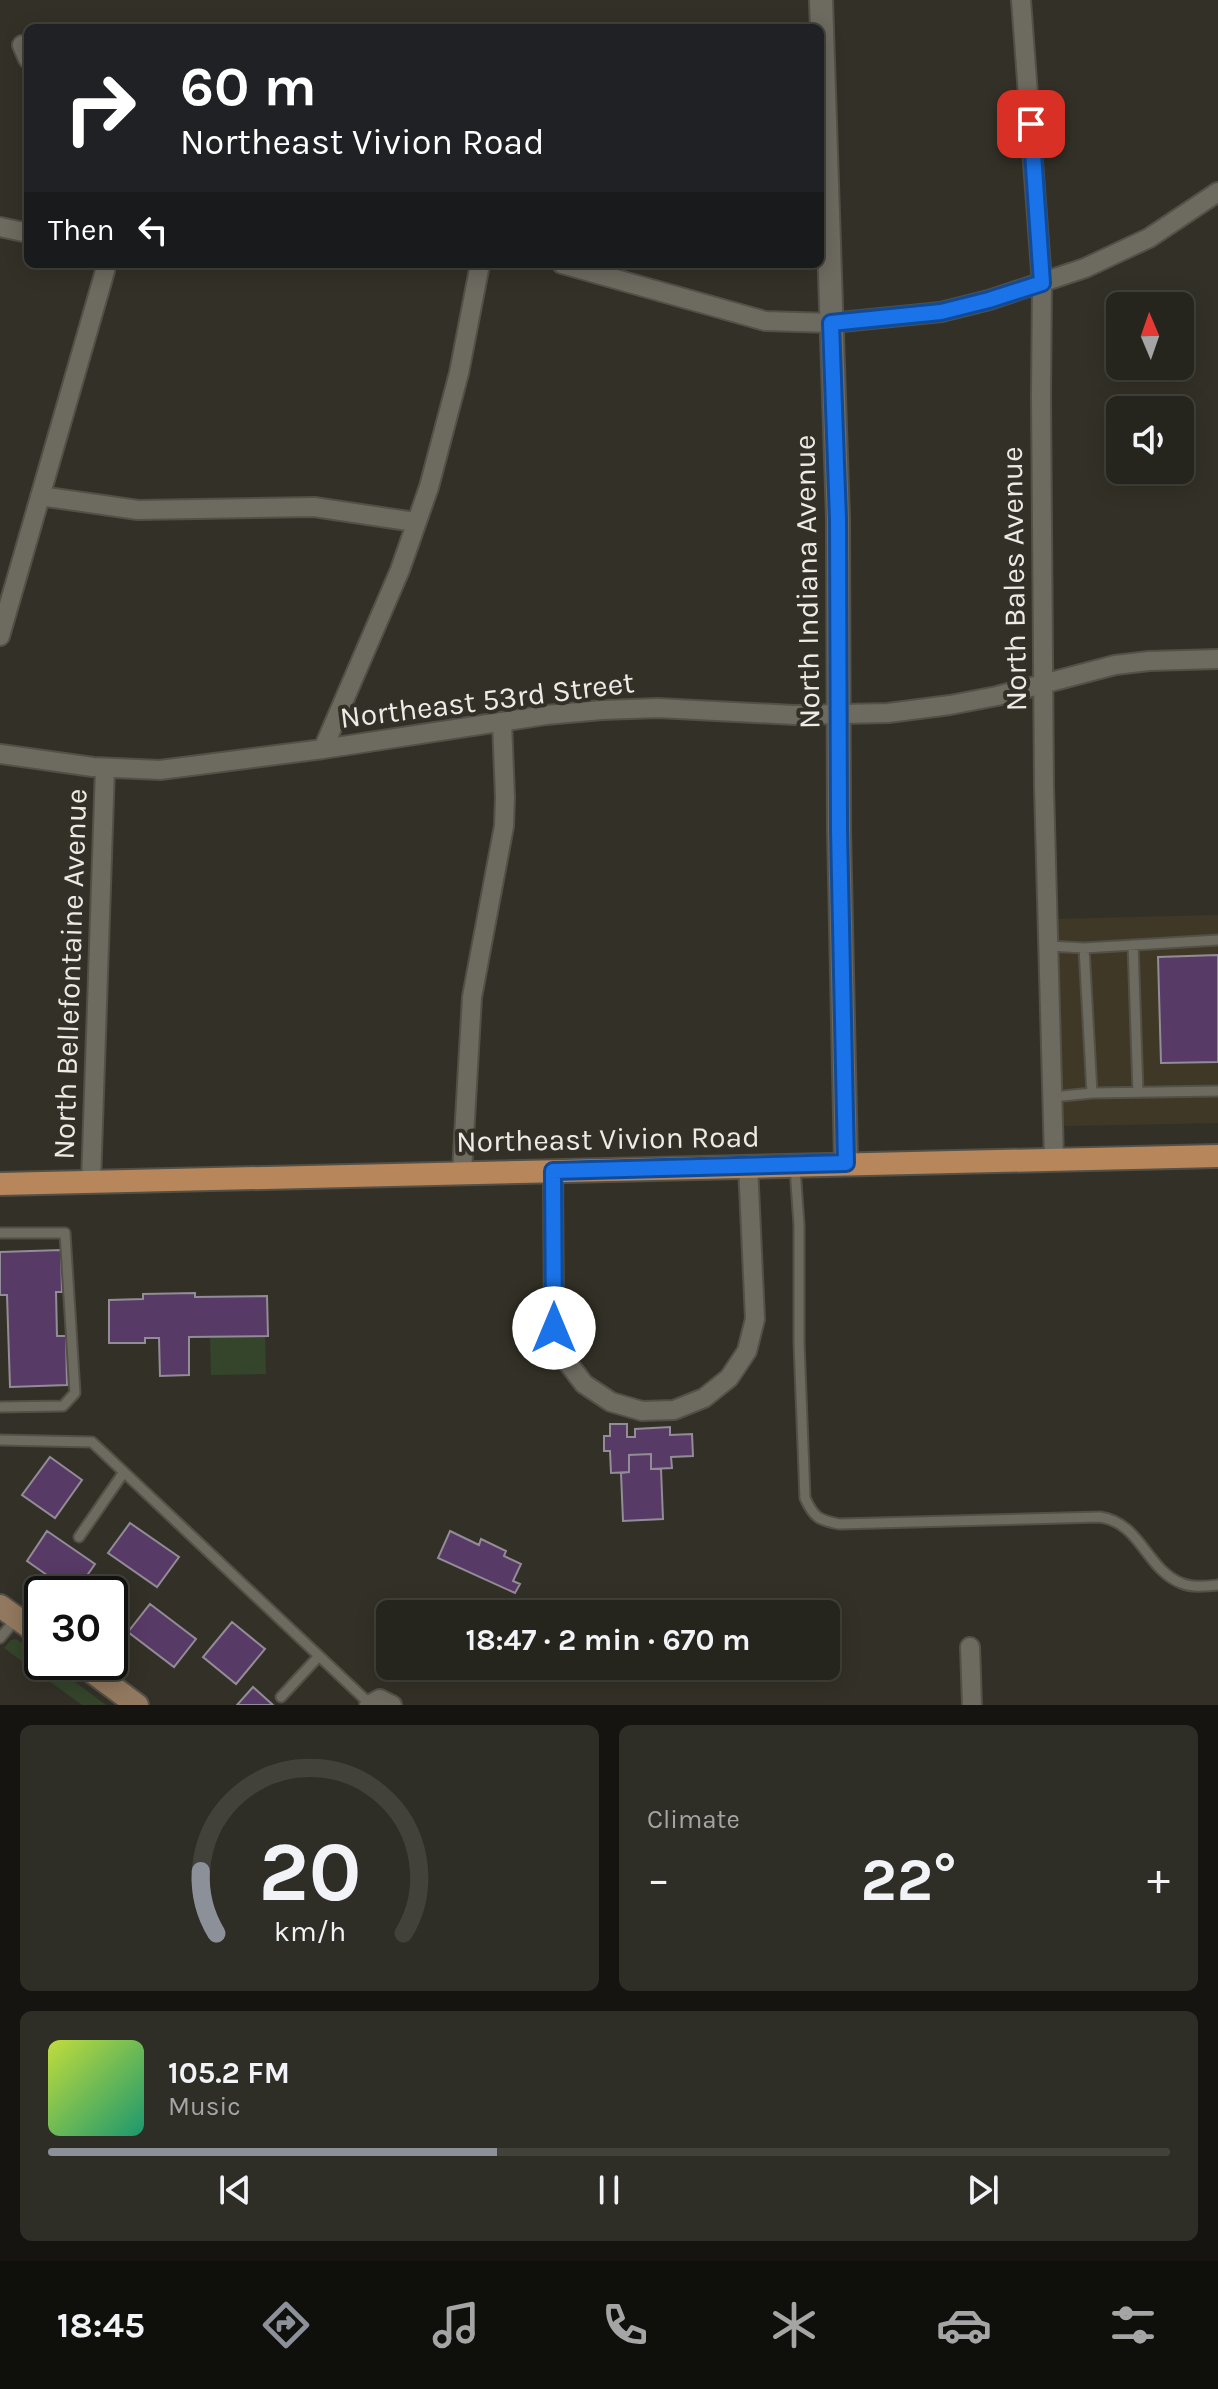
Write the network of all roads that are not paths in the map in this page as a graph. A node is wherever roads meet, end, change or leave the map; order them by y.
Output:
1 (821, 0) edge
2 (1021, 0) edge
3 (822, 24) edge
4 (824, 97) edge
5 (1218, 192) edge
6 (0, 227) edge
7 (24, 232) edge
8 (105, 268) edge
9 (479, 268) edge
10 (576, 268) edge
11 (1042, 283) junction
12 (831, 323) junction
13 (40, 496) junction
14 (415, 522) junction
15 (0, 636) edge
16 (1218, 659) edge
17 (1043, 684) junction
18 (839, 712) junction
19 (502, 722) junction
20 (323, 749) junction
21 (0, 754) edge
22 (105, 768) junction
23 (1218, 940) edge
24 (1133, 945) junction
25 (1049, 946) junction
26 (1084, 948) junction
27 (1218, 1091) edge
28 (1138, 1092) junction
29 (1092, 1093) junction
30 (1053, 1097) junction
31 (1218, 1156) edge
32 (1054, 1159) junction
33 (846, 1163) junction
34 (795, 1164) junction
35 (748, 1165) junction
36 (553, 1171) junction
37 (462, 1172) junction
38 (91, 1182) junction
39 (0, 1184) edge
40 (0, 1233) edge
41 (0, 1407) edge
42 (0, 1440) edge
43 (124, 1472) junction
44 (79, 1537) dead end
45 (1218, 1585) edge
46 (8, 1612) edge
47 (0, 1638) edge
48 (970, 1647) dead end
49 (319, 1656) junction
50 (103, 1680) edge
51 (281, 1697) dead end
52 (378, 1703) edge
53 (137, 1705) edge
54 (972, 1705) edge

1 - 3 street, North Indiana Avenue
2 - 11 street, North Bales Avenue
4 - 12 street, North Indiana Avenue
5 - 11 street
6 - 7 street
8 - 13 street
9 - 14 street
10 - 12 street
11 - 12 street
11 - 17 street, North Bales Avenue
12 - 18 street, North Indiana Avenue
13 - 14 street
13 - 15 street
14 - 20 street
16 - 17 street, Northeast 53rd Street
17 - 18 street, Northeast 53rd Street
17 - 25 street, North Bales Avenue
18 - 19 street, Northeast 53rd Street
18 - 33 street, North Indiana Avenue
19 - 20 street, Northeast 53rd Street
19 - 37 street
20 - 22 street, Northeast 53rd Street
21 - 22 street, Northeast 53rd Street
22 - 38 street, North Bellefontaine Avenue
23 - 24 lane
24 - 26 lane
24 - 28 lane
25 - 26 lane
25 - 30 street, North Bales Avenue
26 - 29 lane
27 - 28 lane
28 - 29 lane
29 - 30 lane
30 - 32 street, North Bales Avenue
31 - 32 main road, Northeast Vivion Road
32 - 33 main road, Northeast Vivion Road
33 - 34 main road, Northeast Vivion Road
34 - 35 main road, Northeast Vivion Road
34 - 45 lane
35 - 36 main road, Northeast Vivion Road
35 - 36 street
36 - 37 main road, Northeast Vivion Road
37 - 38 main road, Northeast Vivion Road
38 - 39 main road, Northeast Vivion Road
40 - 41 lane
42 - 43 lane
43 - 44 lane
43 - 49 lane
46 - 47 lane
48 - 54 street
49 - 51 lane
49 - 52 lane
50 - 53 main road

